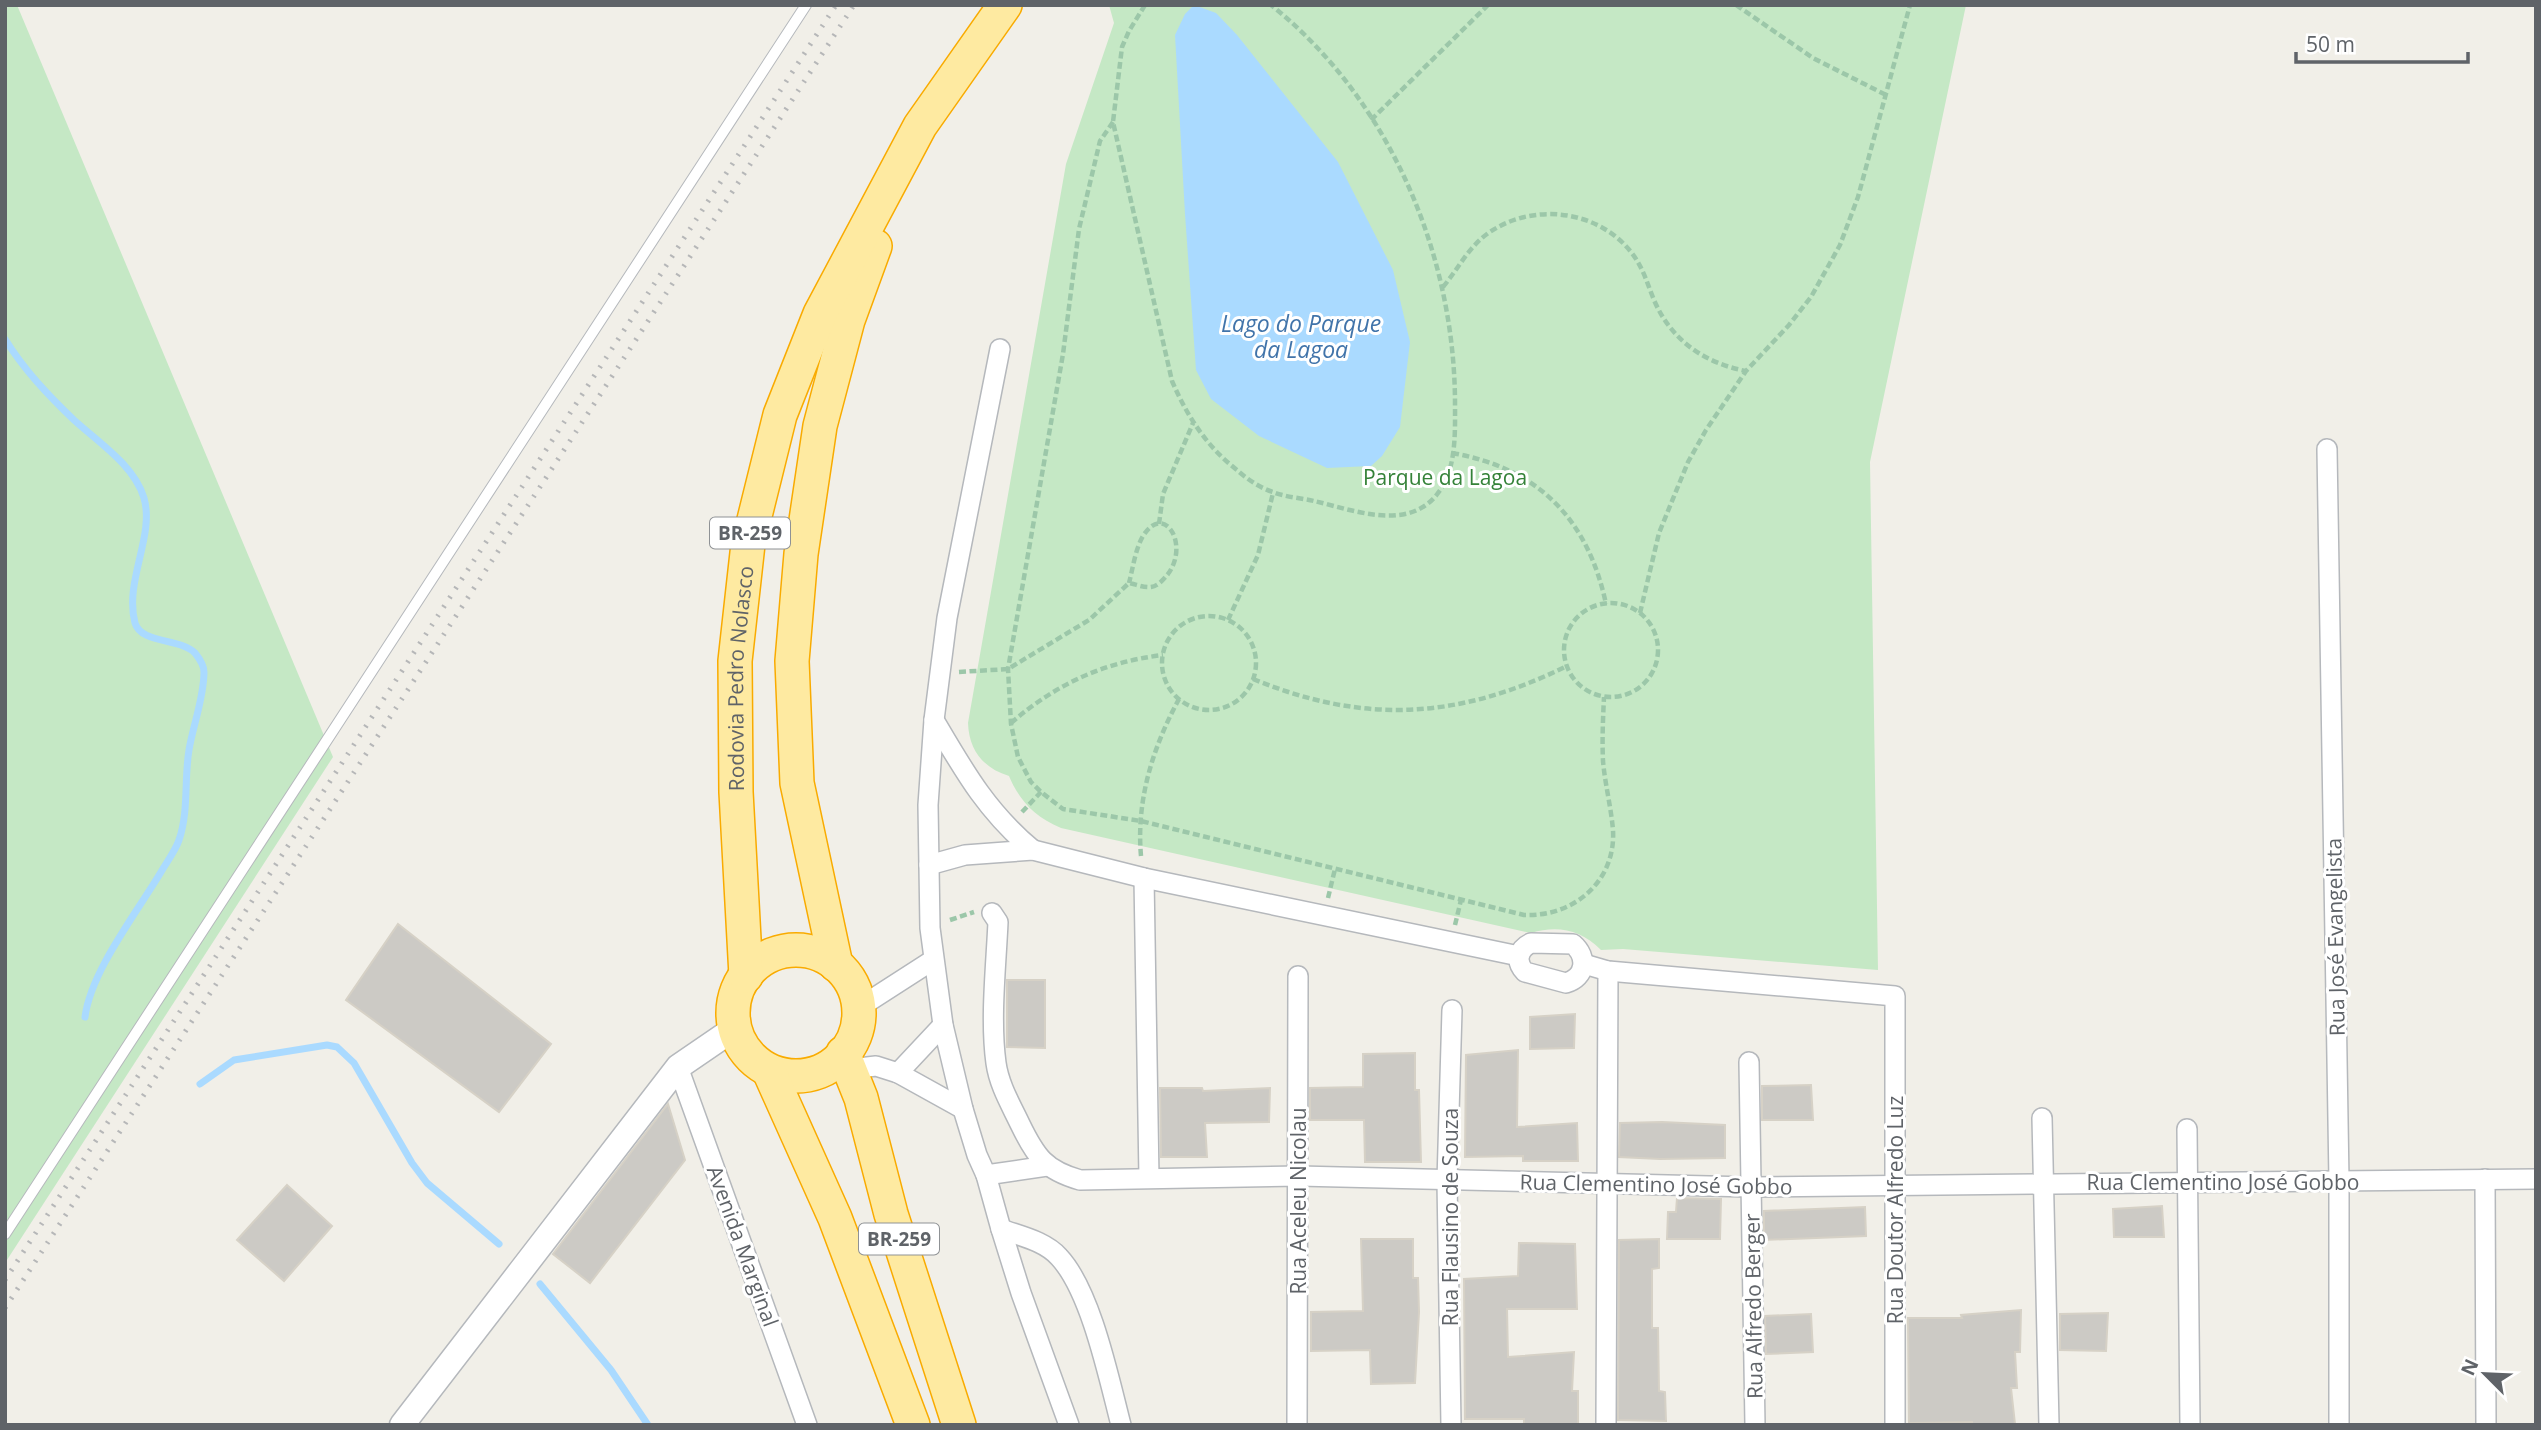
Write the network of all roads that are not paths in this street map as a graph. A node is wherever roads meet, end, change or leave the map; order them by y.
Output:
1 (806, 5) edge
2 (1005, 5) edge
3 (920, 126) junction
4 (999, 349) dead end
5 (2327, 449) dead end
6 (934, 720) junction
7 (1032, 850) junction
8 (929, 865) junction
9 (1143, 878) junction
10 (992, 913) road end
11 (1519, 956) junction
12 (933, 960) junction
13 (1584, 964) junction
14 (836, 965) junction
15 (1608, 971) junction
16 (746, 976) junction
17 (1298, 976) dead end
18 (860, 1007) junction
19 (1452, 1010) dead end
20 (943, 1025) junction
21 (736, 1028) junction
22 (846, 1061) junction
23 (1749, 1062) dead end
24 (678, 1067) junction
25 (769, 1071) junction
26 (898, 1073) junction
27 (962, 1109) junction
28 (2042, 1118) dead end
29 (2187, 1129) dead end
30 (1047, 1167) junction
31 (986, 1175) junction
32 (1299, 1176) junction
33 (1149, 1178) junction
34 (2486, 1179) junction
35 (2536, 1179) edge
36 (1447, 1181) junction
37 (2339, 1181) junction
38 (2187, 1182) junction
39 (2042, 1183) junction
40 (1606, 1184) junction
41 (1895, 1184) junction
42 (1751, 1186) junction
43 (1000, 1229) junction
44 (5, 1234) edge
45 (402, 1425) edge
46 (807, 1425) edge
47 (913, 1425) edge
48 (959, 1425) edge
49 (1069, 1425) edge
50 (1121, 1425) edge
51 (1297, 1425) edge
52 (1451, 1425) edge
53 (1605, 1425) edge
54 (1755, 1425) edge
55 (1895, 1425) edge
56 (2049, 1425) edge
57 (2190, 1425) edge
58 (2339, 1425) edge
59 (2486, 1425) edge

1 - 44 lane
2 - 3 highway, Rodovia Pedro Nolasco / BR-259
3 - 14 highway, Rodovia Pedro Nolasco / BR-259
3 - 16 highway, Rodovia Pedro Nolasco / BR-259
4 - 6 street
5 - 37 street, Rua José Evangelista
6 - 7 street
6 - 8 street
7 - 8 street
7 - 9 street
8 - 12 street
9 - 11 street
9 - 33 street
10 - 30 street
11 - 13 street
11 - 13 street
12 - 18 street
12 - 20 street
13 - 15 street
14 - 16 highway
14 - 18 highway
15 - 40 street
15 - 41 street, Rua Doutor Alfredo Luz
16 - 21 highway
17 - 32 street, Rua Aceleu Nicolau
18 - 22 highway
19 - 36 street, Rua Flausino de Souza
20 - 26 street
20 - 27 street
21 - 24 street
21 - 25 highway
22 - 25 highway
22 - 26 street
22 - 48 highway, BR-259
23 - 42 street, Rua Alfredo Berger
24 - 45 street
24 - 46 street, Avenida Marginal
25 - 47 highway, BR-259
26 - 27 street
27 - 31 street
28 - 39 street
29 - 38 street
30 - 31 street
30 - 33 street, Rua Clementino José Gobbo
31 - 43 street
32 - 33 street, Rua Clementino José Gobbo
32 - 36 street, Rua Clementino José Gobbo
32 - 51 street, Rua Aceleu Nicolau
34 - 35 street, Rua Clementino José Gobbo
34 - 37 street, Rua Clementino José Gobbo
34 - 59 street
36 - 40 street, Rua Clementino José Gobbo
36 - 52 street, Rua Flausino de Souza
37 - 38 street, Rua Clementino José Gobbo
37 - 58 street, Rua José Evangelista
38 - 39 street, Rua Clementino José Gobbo
38 - 57 street
39 - 41 street, Rua Clementino José Gobbo
39 - 56 street
40 - 42 street, Rua Clementino José Gobbo
40 - 53 street
41 - 42 street, Rua Clementino José Gobbo
41 - 55 street, Rua Doutor Alfredo Luz
42 - 54 street, Rua Alfredo Berger
43 - 49 street
43 - 50 street

